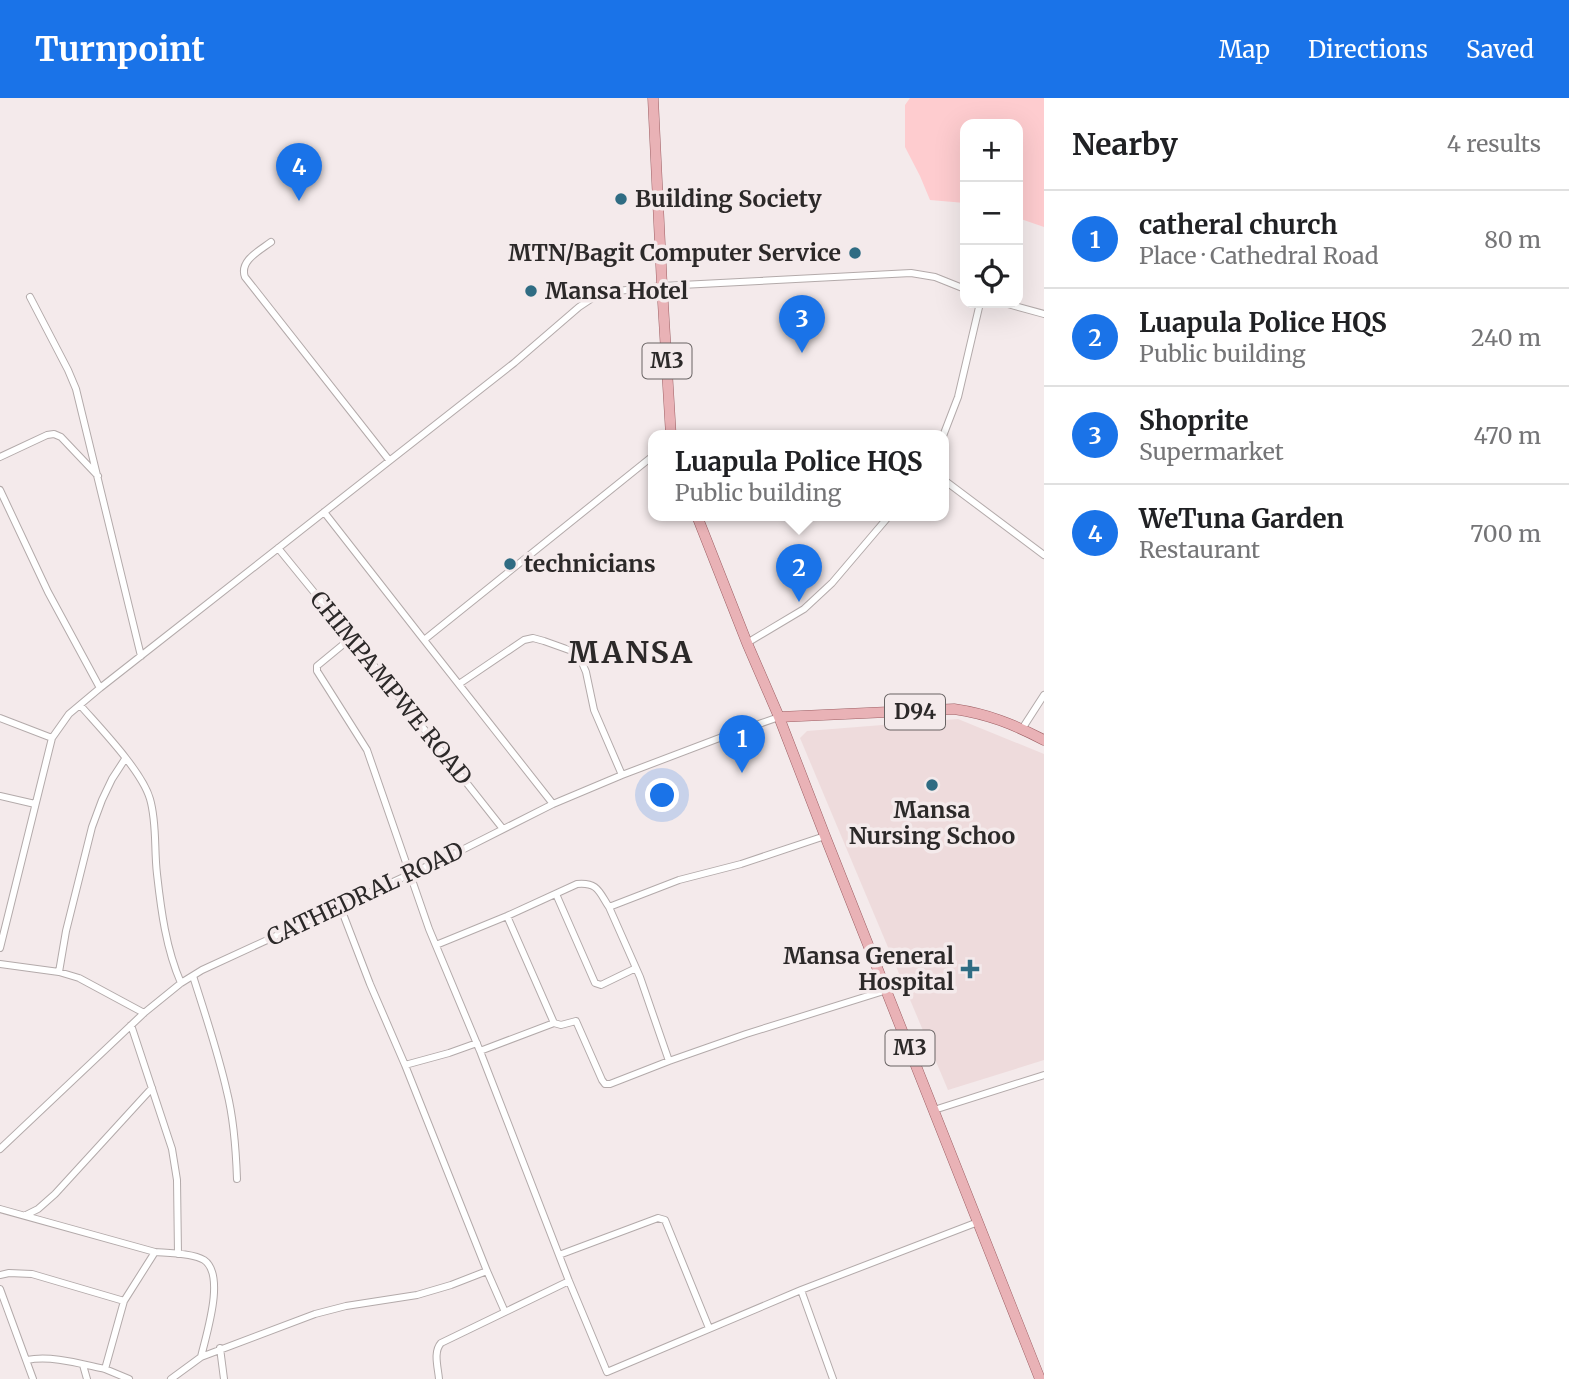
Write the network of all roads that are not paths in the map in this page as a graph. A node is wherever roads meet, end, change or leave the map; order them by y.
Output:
1 (653, 98) edge
2 (271, 242) dead end
3 (662, 286) junction
4 (960, 287) edge
5 (30, 296) dead end
6 (978, 308) edge
7 (1022, 308) edge
8 (1044, 314) edge
9 (671, 430) edge
10 (945, 430) edge
11 (0, 457) edge
12 (389, 460) junction
13 (648, 460) edge
14 (99, 477) junction
15 (949, 484) edge
16 (0, 490) edge
17 (324, 512) junction
18 (698, 521) edge
19 (885, 521) edge
20 (278, 548) junction
21 (1044, 555) edge
22 (352, 638) junction
23 (424, 639) junction
24 (747, 643) junction
25 (141, 656) junction
26 (458, 684) junction
27 (100, 688) junction
28 (1044, 695) edge
29 (80, 705) junction
30 (779, 717) junction
31 (0, 718) edge
32 (1022, 729) junction
33 (52, 738) junction
34 (1044, 740) edge
35 (125, 759) junction
36 (622, 775) junction
37 (0, 796) edge
38 (35, 804) junction
39 (553, 804) junction
40 (503, 829) junction
41 (825, 836) junction
42 (410, 874) junction
43 (556, 894) junction
44 (340, 906) junction
45 (609, 907) junction
46 (507, 916) junction
47 (436, 945) junction
48 (0, 948) edge
49 (0, 964) edge
50 (636, 968) junction
51 (59, 972) junction
52 (192, 976) junction
53 (181, 983) junction
54 (887, 990) junction
55 (144, 1013) junction
56 (554, 1023) junction
57 (131, 1024) junction
58 (477, 1043) junction
59 (480, 1051) junction
60 (669, 1061) junction
61 (405, 1065) junction
62 (1044, 1075) edge
63 (152, 1088) junction
64 (934, 1110) junction
65 (0, 1149) edge
66 (237, 1179) dead end
67 (0, 1209) edge
68 (25, 1215) junction
69 (978, 1222) junction
70 (155, 1252) junction
71 (178, 1254) junction
72 (559, 1255) junction
73 (487, 1271) junction
74 (0, 1275) edge
75 (569, 1281) junction
76 (0, 1289) edge
77 (801, 1290) junction
78 (124, 1301) junction
79 (505, 1312) junction
80 (709, 1328) junction
81 (220, 1348) junction
82 (201, 1357) junction
83 (27, 1360) junction
84 (83, 1365) junction
85 (105, 1369) junction
86 (607, 1372) junction
87 (33, 1379) edge
88 (87, 1379) edge
89 (129, 1379) edge
90 (170, 1379) edge
91 (224, 1379) edge
92 (439, 1379) edge
93 (599, 1379) edge
94 (833, 1379) edge
95 (1040, 1379) edge

1 - 3 main road, M3
2 - 12 street
3 - 4 street
3 - 9 main road, M3
3 - 12 street
5 - 14 street
6 - 10 street
7 - 8 street
11 - 14 street
12 - 17 street
13 - 23 street
14 - 25 street
15 - 21 street
16 - 27 street
17 - 20 street
17 - 23 street
18 - 24 main road, M3
19 - 24 street
20 - 22 street, CHIMPAMPWE ROAD
20 - 25 street
22 - 40 street, CHIMPAMPWE ROAD
22 - 42 street
23 - 26 street
24 - 30 main road, M3
25 - 27 street
26 - 36 street
26 - 39 street
27 - 29 street
28 - 32 street
29 - 33 street
29 - 35 street
30 - 32 main road, D94
30 - 36 street, CATHEDRAL ROAD
30 - 41 main road, M3
31 - 33 street
32 - 34 main road, D94
33 - 38 street
35 - 51 street
35 - 53 street
36 - 39 street, CATHEDRAL ROAD
37 - 38 street
38 - 48 street
39 - 40 street, CATHEDRAL ROAD
40 - 42 street, CATHEDRAL ROAD
41 - 45 street
41 - 54 main road, M3
42 - 44 street, CATHEDRAL ROAD
42 - 47 street
43 - 45 street
43 - 46 street
43 - 50 street
44 - 52 street, CATHEDRAL ROAD
44 - 61 street
45 - 50 street
46 - 47 street
46 - 56 street
47 - 58 street
49 - 51 street
50 - 60 street
51 - 55 street
52 - 53 street, CATHEDRAL ROAD
52 - 66 street
53 - 55 street, CATHEDRAL ROAD
54 - 60 street
54 - 64 main road, M3
55 - 57 street, CATHEDRAL ROAD
56 - 59 street
56 - 60 street
57 - 63 street
57 - 65 street, CATHEDRAL ROAD
58 - 59 street
58 - 61 street
59 - 72 street
61 - 73 street
62 - 64 street
63 - 68 street
63 - 71 street
64 - 69 main road, M3
67 - 68 street
68 - 70 street
69 - 77 street
69 - 95 main road, M3
70 - 71 street
70 - 78 street
71 - 82 street
72 - 75 street
72 - 80 street
73 - 79 street
73 - 81 street
74 - 78 street
75 - 79 street
75 - 86 street
76 - 83 street
77 - 80 street
77 - 94 street
78 - 85 street
79 - 92 street
80 - 86 street
81 - 82 street
81 - 91 street
82 - 90 street
83 - 84 street
83 - 87 street
84 - 85 street
84 - 88 street
85 - 89 street
86 - 93 street

